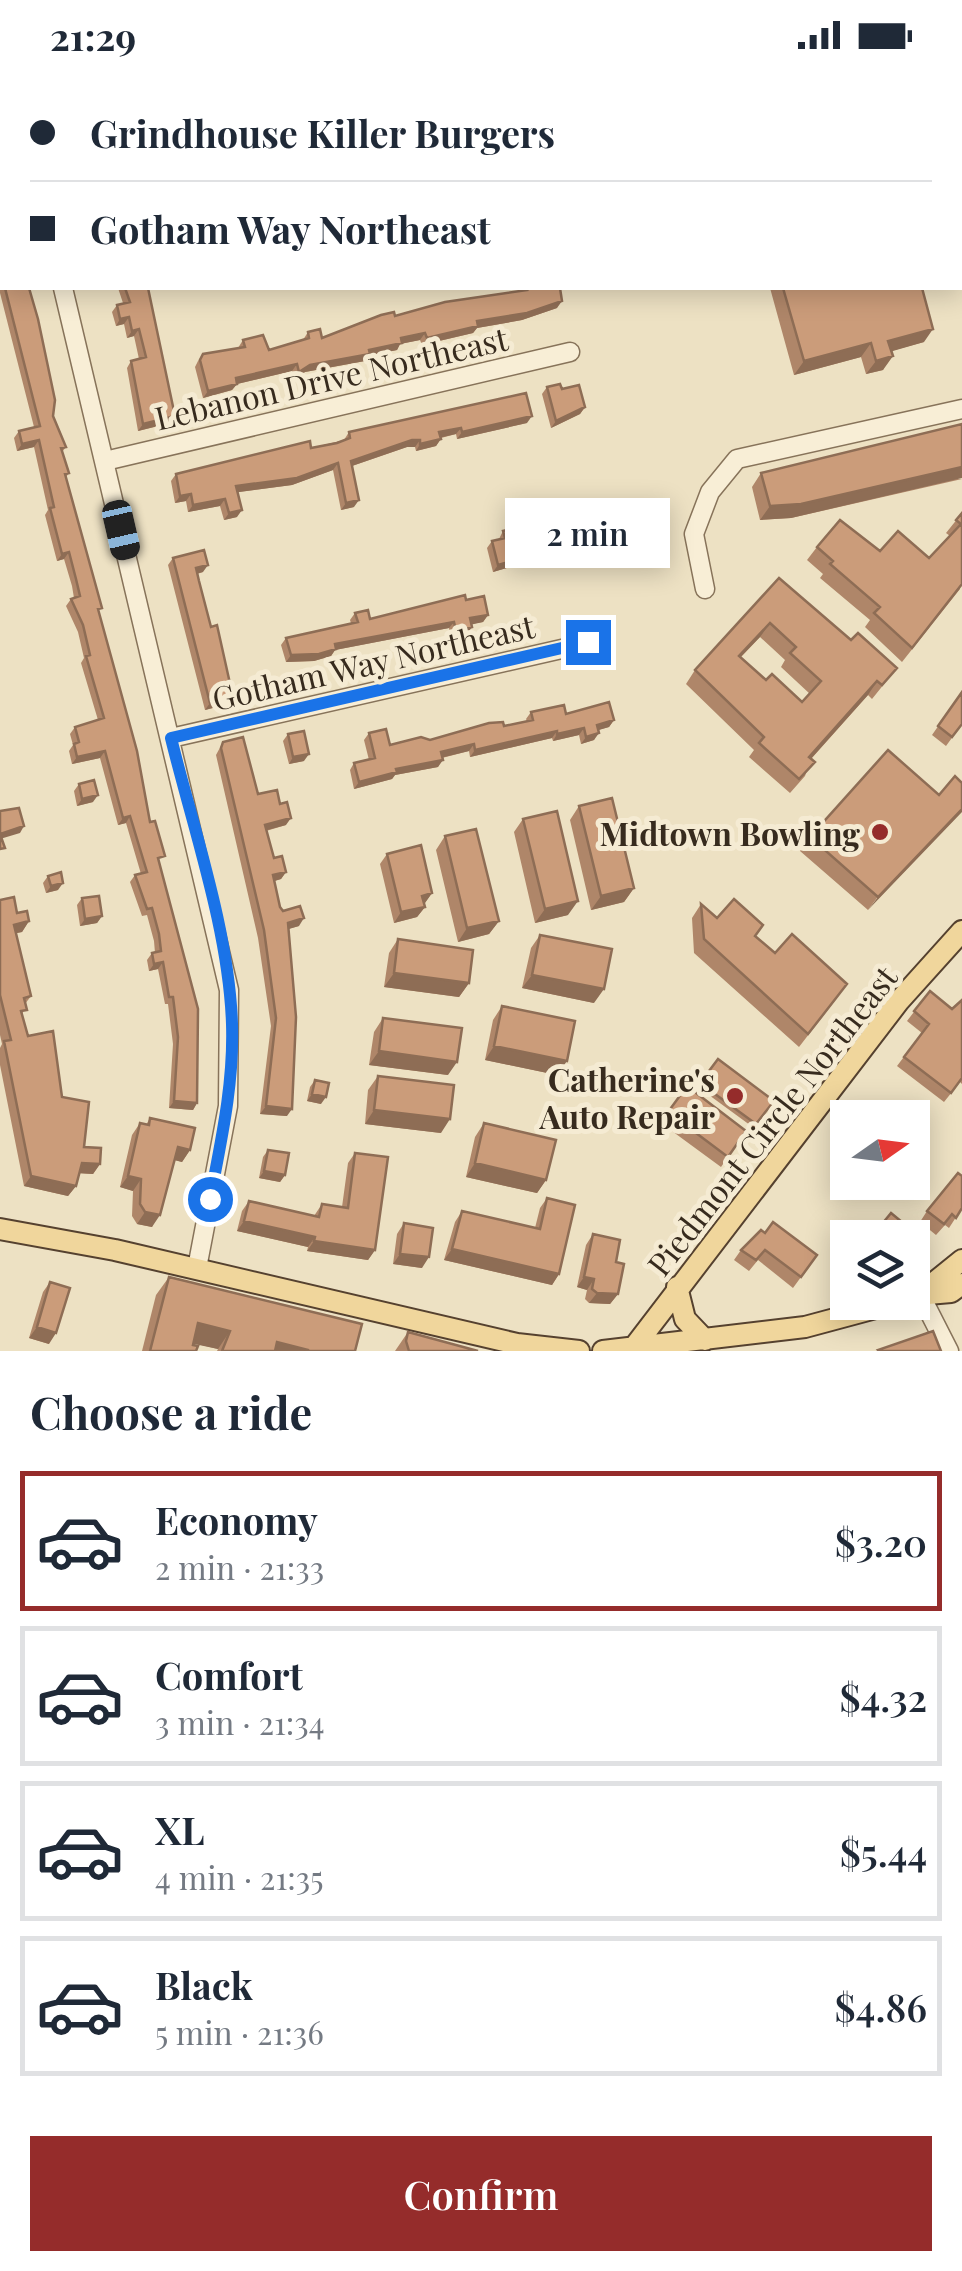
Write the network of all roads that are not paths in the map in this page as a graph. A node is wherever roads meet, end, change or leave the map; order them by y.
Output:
1 (63, 290) edge
2 (570, 352) dead end
3 (962, 409) edge
4 (105, 461) junction
5 (705, 589) dead end
6 (588, 642) dead end
7 (171, 738) junction
8 (962, 931) edge
9 (0, 1229) edge
10 (962, 1260) edge
11 (197, 1268) junction
12 (962, 1284) edge
13 (930, 1285) edge
14 (677, 1287) junction
15 (930, 1294) edge
16 (930, 1319) edge
17 (841, 1320) edge
18 (705, 1340) junction
19 (520, 1348) edge
20 (631, 1350) edge
21 (578, 1351) edge
22 (604, 1351) edge
23 (949, 1351) edge

1 - 4 street
2 - 4 street, Lebanon Drive Northeast
3 - 5 street
4 - 7 street
6 - 7 street, Gotham Way Northeast
7 - 11 street
8 - 14 main road, Piedmont Circle Northeast
9 - 11 main road
10 - 13 main road
11 - 19 main road
12 - 15 main road
14 - 18 main road
14 - 20 main road, Piedmont Circle Northeast
16 - 23 street
17 - 18 main road
18 - 20 main road
19 - 21 main road
20 - 22 main road

